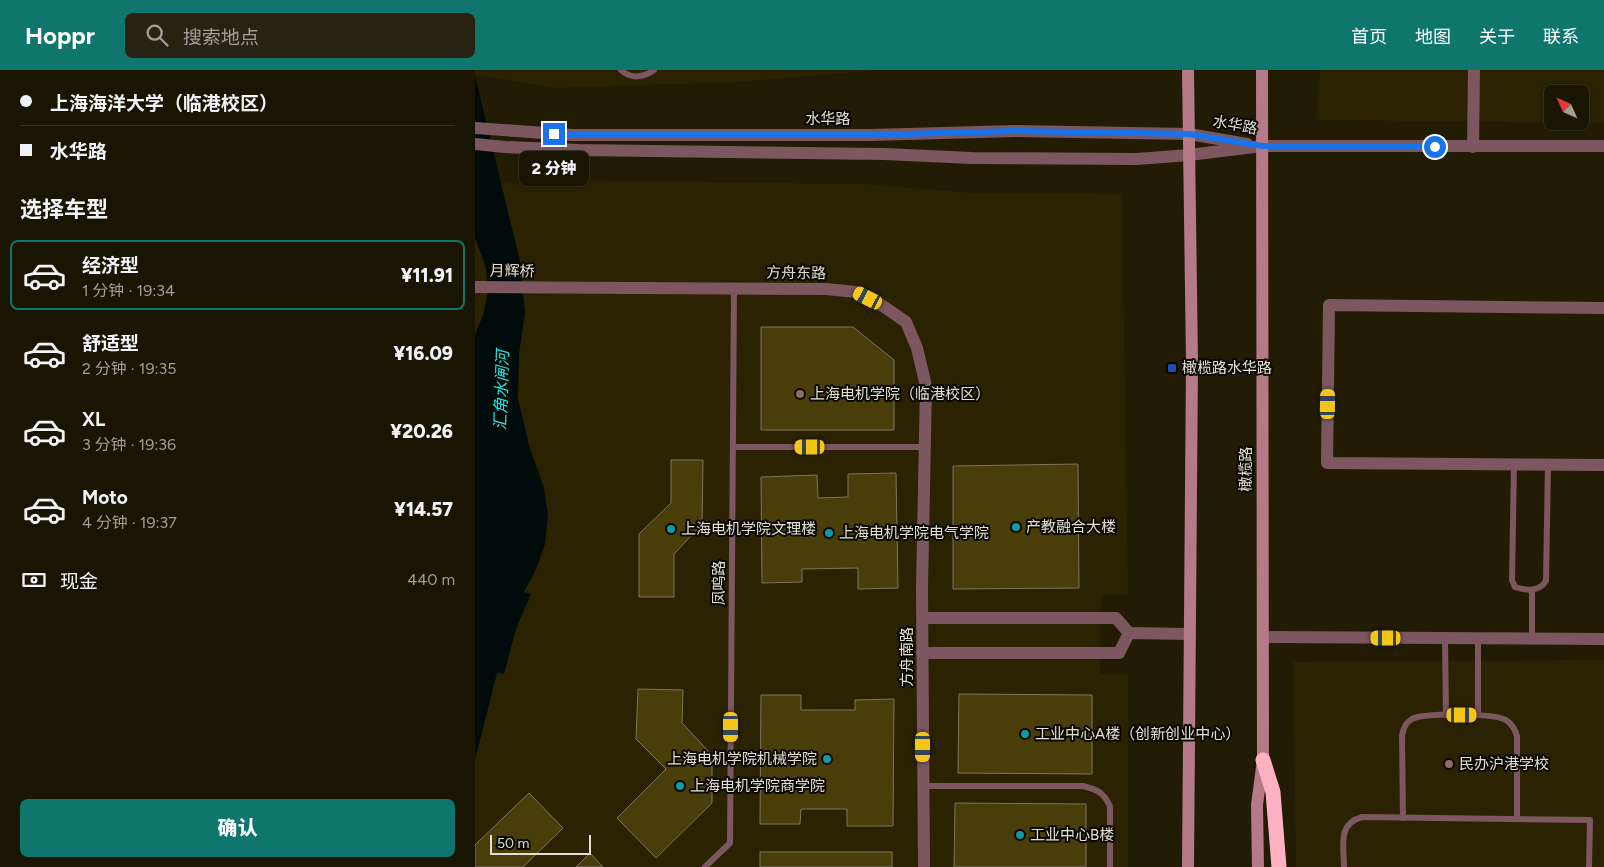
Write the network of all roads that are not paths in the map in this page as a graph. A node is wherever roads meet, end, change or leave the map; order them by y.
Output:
1 (621, 70) edge
2 (654, 70) edge
3 (1189, 70) edge
4 (1262, 70) edge
5 (1474, 70) edge
6 (475, 128) edge
7 (1189, 134) junction
8 (475, 144) edge
9 (1262, 146) junction
10 (1604, 146) edge
11 (1473, 147) junction
12 (1189, 155) junction
13 (475, 287) edge
14 (548, 288) joint
15 (734, 289) junction
16 (1604, 308) edge
17 (733, 447) junction
18 (925, 447) junction
19 (1514, 465) junction
20 (1548, 465) junction
21 (1604, 465) edge
22 (1532, 590) junction
23 (923, 618) junction
24 (1129, 633) junction
25 (1189, 634) junction
26 (1263, 637) junction
27 (1445, 638) junction
28 (1477, 639) junction
29 (1532, 639) junction
30 (1604, 639) edge
31 (923, 653) junction
32 (1446, 715) junction
33 (1479, 715) junction
34 (1263, 760) junction
35 (923, 786) junction
36 (1403, 818) junction
37 (1517, 819) junction
38 (705, 867) edge
39 (924, 867) edge
40 (1110, 867) edge
41 (1187, 867) edge
42 (1257, 867) edge
43 (1279, 867) edge
44 (1343, 867) edge
45 (1589, 867) edge

1 - 2 lane
3 - 7 main road
4 - 9 main road, 橄榄路
5 - 11 street
6 - 7 street, 水华路
7 - 9 street, 水华路
7 - 12 main road
8 - 12 street, 水华路
9 - 11 street
9 - 12 street, 水华路
9 - 26 main road, 橄榄路
10 - 11 street
12 - 25 main road
13 - 14 street, 月辉桥
14 - 15 street, 方舟东路
15 - 17 lane, 凤鸣路
15 - 18 street, 方舟东路
16 - 19 street
17 - 18 lane
17 - 38 lane, 凤鸣路
18 - 23 street, 方舟南路
19 - 20 street
19 - 22 lane
20 - 21 street
20 - 22 lane
22 - 29 lane
23 - 24 street
23 - 31 street, 方舟南路
24 - 25 street
24 - 31 street
25 - 41 main road
26 - 27 street
26 - 34 main road, 橄榄路
27 - 28 street
27 - 32 lane
28 - 29 street
28 - 33 lane
29 - 30 street
31 - 35 street, 方舟南路
32 - 33 lane
32 - 36 lane
33 - 37 lane
34 - 42 main road, 橄榄路
34 - 43 highway
35 - 39 street, 方舟南路
35 - 40 lane
36 - 37 lane
36 - 44 lane
37 - 45 lane

